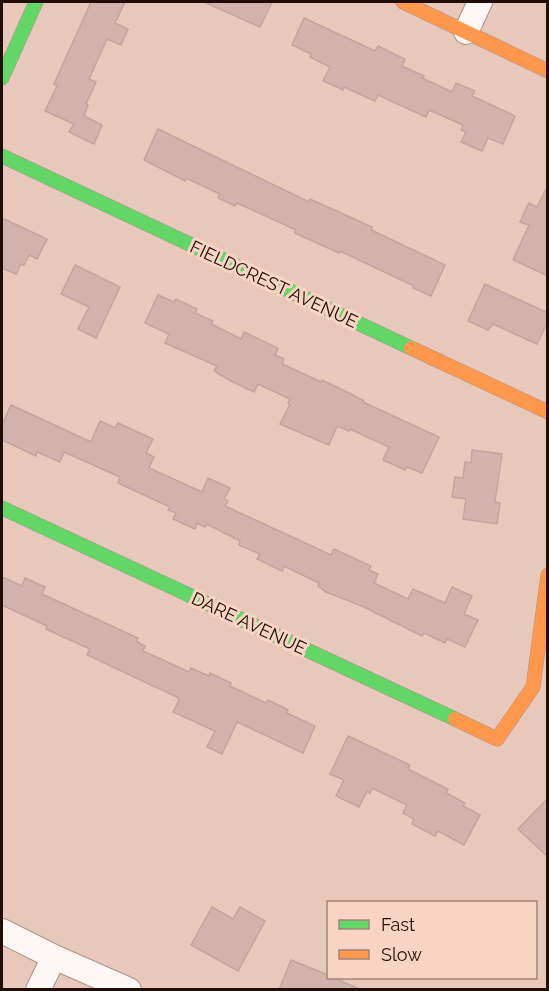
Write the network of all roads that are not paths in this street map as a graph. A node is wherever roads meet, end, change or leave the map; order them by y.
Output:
1 (36, 2) edge
2 (403, 2) edge
3 (480, 2) edge
4 (466, 32) junction
5 (548, 71) edge
6 (2, 78) edge
7 (2, 156) edge
8 (548, 412) edge
9 (2, 508) edge
10 (548, 575) edge
11 (2, 932) edge
12 (54, 957) junction
13 (38, 990) edge
14 (129, 990) edge

1 - 6 street
2 - 4 street
3 - 4 street
4 - 5 street
7 - 8 street, FIELDCREST AVENUE
9 - 10 street, DARE AVENUE
11 - 12 street
12 - 13 street
12 - 14 street

